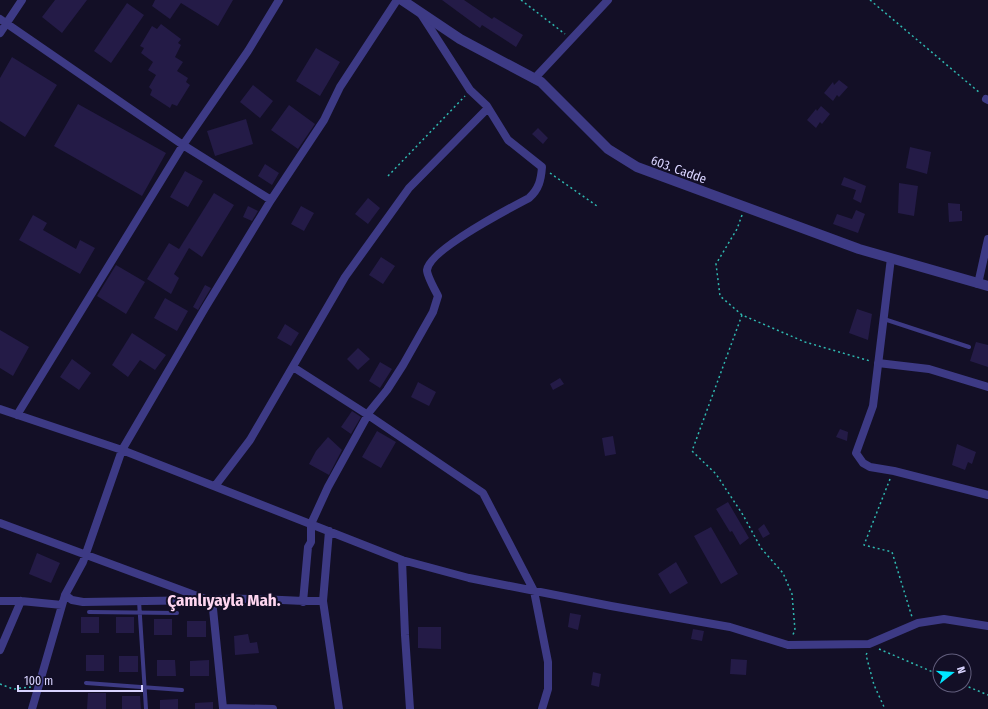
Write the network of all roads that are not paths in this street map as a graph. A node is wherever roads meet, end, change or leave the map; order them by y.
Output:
1 (22, 0) edge
2 (279, 0) edge
3 (397, 0) edge
4 (402, 0) edge
5 (608, 0) edge
6 (420, 12) junction
7 (3, 21) edge
8 (0, 33) edge
9 (534, 78) junction
10 (488, 108) junction
11 (183, 145) junction
12 (271, 200) junction
13 (988, 239) edge
14 (890, 258) junction
15 (983, 285) edge
16 (883, 319) junction
17 (969, 347) dead end
18 (878, 363) junction
19 (293, 367) junction
20 (988, 387) edge
21 (0, 409) edge
22 (368, 414) junction
23 (17, 415) junction
24 (122, 450) junction
25 (215, 486) junction
26 (988, 495) edge
27 (0, 523) edge
28 (311, 524) junction
29 (329, 531) junction
30 (86, 554) junction
31 (402, 560) junction
32 (534, 591) junction
33 (65, 595) junction
34 (208, 600) junction
35 (0, 601) edge
36 (21, 601) junction
37 (139, 601) junction
38 (323, 601) junction
39 (303, 602) junction
40 (62, 605) junction
41 (89, 612) dead end
42 (140, 612) junction
43 (177, 613) dead end
44 (988, 626) edge
45 (0, 650) edge
46 (86, 683) dead end
47 (145, 687) junction
48 (182, 690) dead end
49 (32, 709) edge
50 (146, 709) edge
51 (223, 709) edge
52 (273, 709) edge
53 (339, 709) edge
54 (410, 709) edge
55 (542, 709) edge

1 - 7 street
2 - 11 street
3 - 12 street
4 - 6 street, 603. Cadde
5 - 9 street
6 - 9 street, 603. Cadde
6 - 10 street
7 - 8 street
7 - 11 street
9 - 14 street, 603. Cadde
10 - 19 street
10 - 22 street
11 - 12 street
11 - 23 street
12 - 24 street
13 - 15 street
14 - 15 street, 603. Cadde
14 - 16 street
16 - 17 lane
16 - 18 street
18 - 20 street
18 - 26 street
19 - 22 street
19 - 25 street
21 - 23 street
22 - 28 street
22 - 32 street
23 - 24 street
24 - 25 street
24 - 30 street
25 - 28 street
27 - 30 street
28 - 29 street
28 - 39 street
29 - 31 street
29 - 38 street
30 - 33 street
30 - 34 street
31 - 32 street
31 - 54 street
32 - 44 street
32 - 55 street
33 - 37 street
33 - 40 street
34 - 37 street
34 - 39 street
34 - 51 street
35 - 36 street
36 - 40 street
36 - 45 street
37 - 42 lane
38 - 39 street
38 - 53 street
40 - 49 street
41 - 42 lane
42 - 43 lane
42 - 47 lane
46 - 47 lane
47 - 48 lane
47 - 50 lane
51 - 52 street

